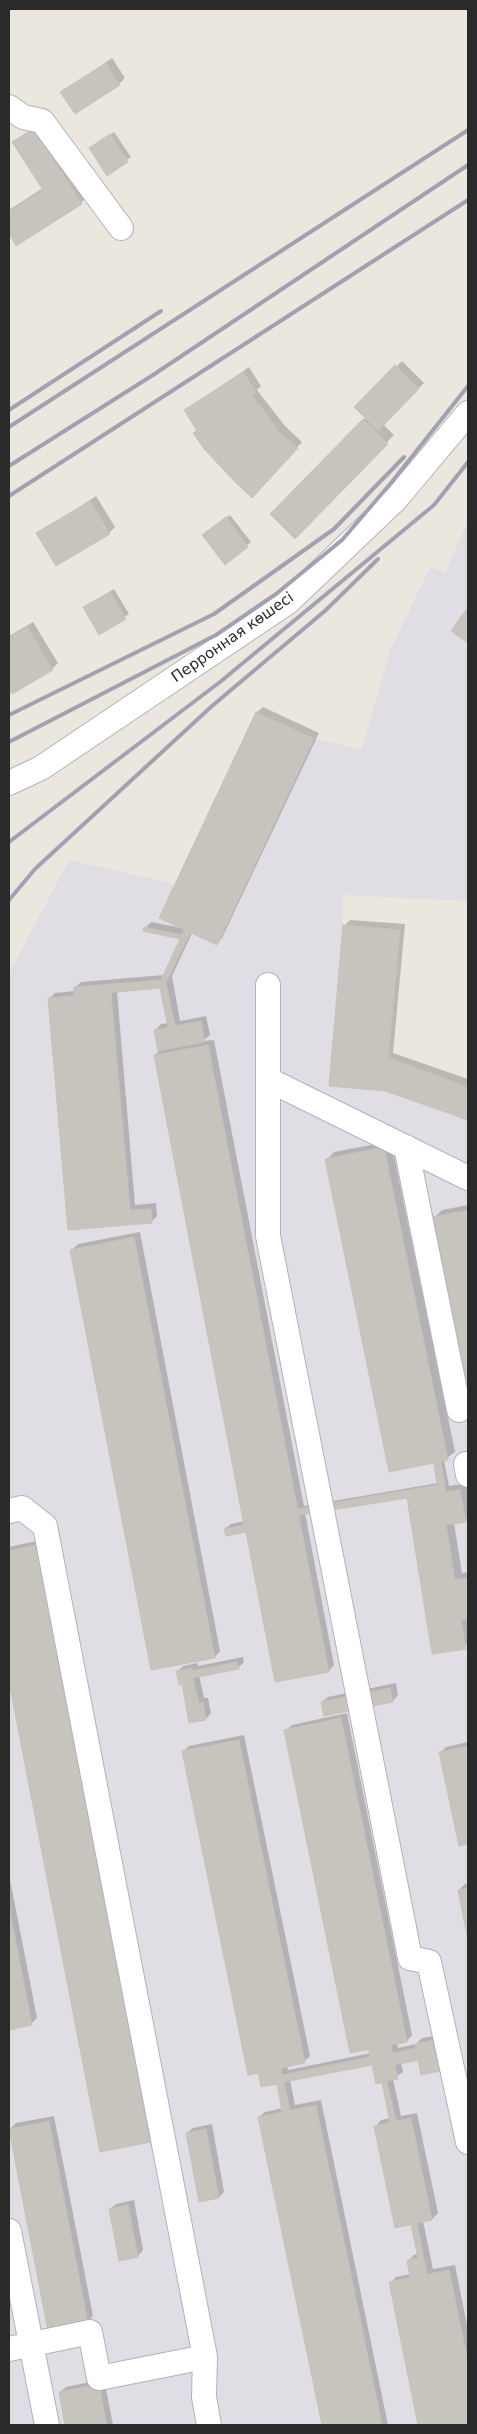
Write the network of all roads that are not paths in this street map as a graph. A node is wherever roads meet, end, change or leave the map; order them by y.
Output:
1 (9, 107) edge
2 (122, 228) dead end
3 (468, 413) edge
4 (9, 783) edge
5 (268, 985) dead end
6 (268, 1080) junction
7 (406, 1148) junction
8 (468, 1178) edge
9 (459, 1410) dead end
10 (468, 1464) edge
11 (468, 1475) edge
12 (9, 1511) edge
13 (468, 2142) edge
14 (9, 2231) edge
15 (20, 2346) edge
16 (205, 2357) junction
17 (47, 2425) edge
18 (209, 2425) edge

1 - 2 street
3 - 4 street, Перронная көшесі
5 - 6 street
6 - 7 street
6 - 13 street
7 - 8 street
7 - 9 street
10 - 11 street
12 - 16 street
14 - 15 street
15 - 16 street
15 - 17 street
16 - 18 street

